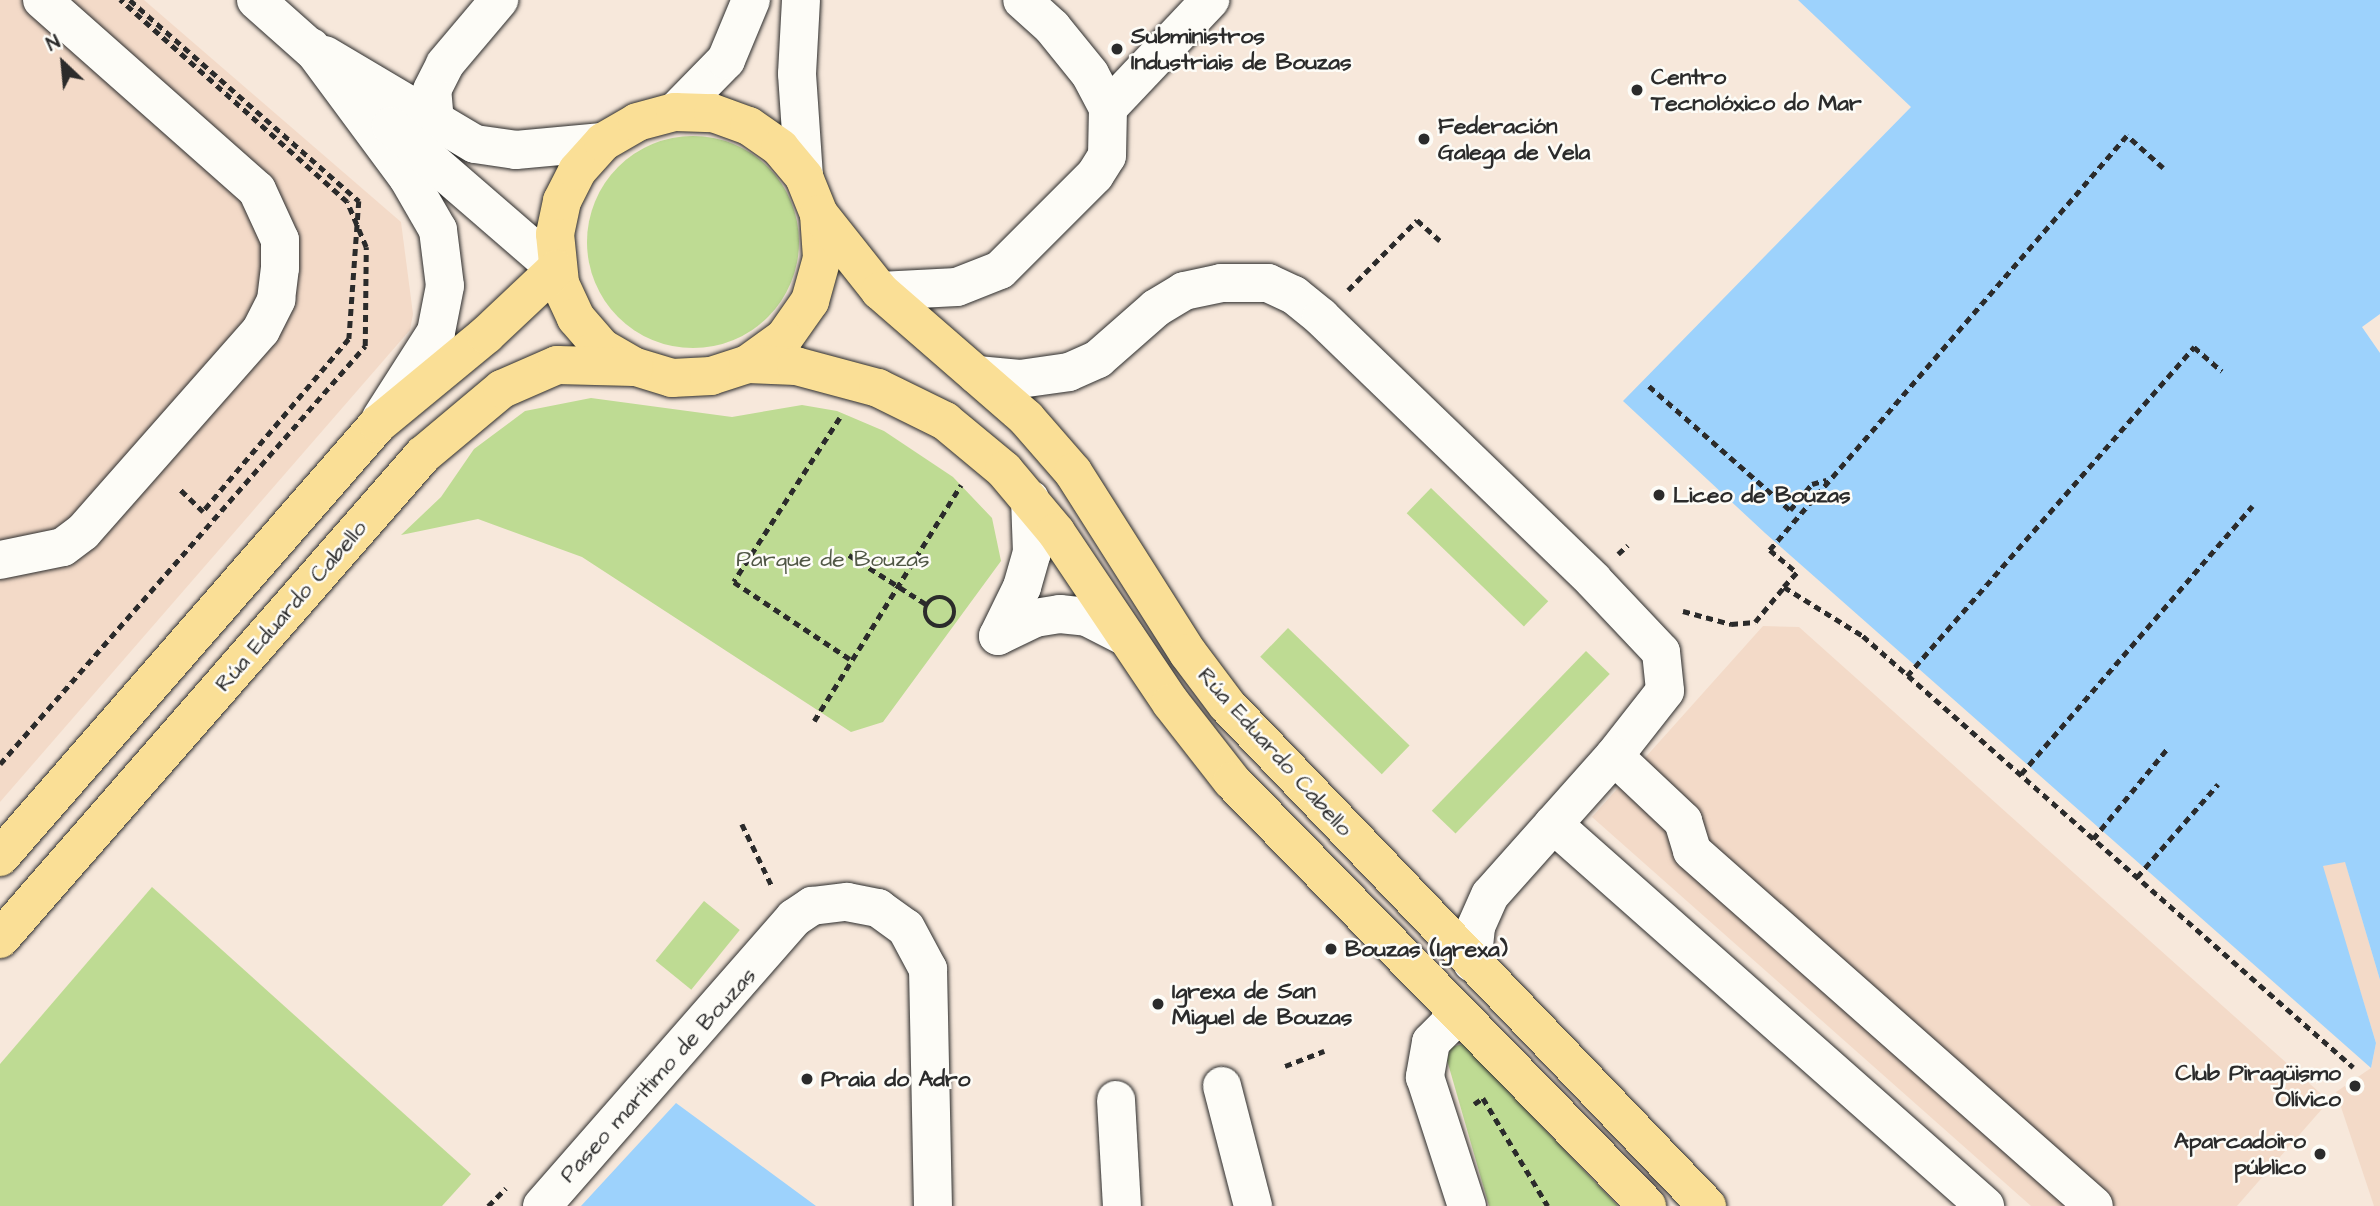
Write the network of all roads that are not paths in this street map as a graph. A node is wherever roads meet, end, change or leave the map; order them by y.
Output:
1 (42, 0) edge
2 (256, 0) edge
3 (499, 0) edge
4 (751, 0) edge
5 (801, 0) edge
6 (1022, 0) edge
7 (1210, 0) edge
8 (311, 47) junction
9 (1108, 108) junction
10 (675, 112) junction
11 (435, 122) junction
12 (603, 142) junction
13 (804, 177) junction
14 (819, 214) junction
15 (556, 268) junction
16 (880, 291) junction
17 (748, 365) junction
18 (635, 367) junction
19 (977, 375) junction
20 (378, 424) junction
21 (1030, 499) junction
22 (0, 560) edge
23 (1126, 637) junction
24 (1614, 756) junction
25 (1553, 824) junction
26 (0, 857) edge
27 (0, 939) edge
28 (1472, 963) junction
29 (1458, 1015) junction
30 (1222, 1086) dead end
31 (1116, 1100) dead end
32 (542, 1206) edge
33 (933, 1206) edge
34 (1122, 1206) edge
35 (1253, 1206) edge
36 (1467, 1206) edge
37 (1647, 1206) edge
38 (1707, 1206) edge
39 (1985, 1206) edge
40 (2094, 1206) edge

1 - 22 street
2 - 8 street
3 - 11 street
4 - 10 street
5 - 13 street
6 - 9 street
7 - 9 street
8 - 11 street
8 - 15 street
8 - 20 street
9 - 16 street
10 - 12 main road
10 - 13 main road
11 - 12 street
12 - 15 main road
13 - 14 main road
14 - 16 main road, Rúa Eduardo Cabello
14 - 17 main road
15 - 18 main road
15 - 20 main road
16 - 19 main road, Rúa Eduardo Cabello
17 - 18 main road
17 - 21 main road, Rúa Eduardo Cabello
18 - 27 main road, Rúa Eduardo Cabello
19 - 24 street
19 - 28 main road, Rúa Eduardo Cabello
20 - 26 main road
21 - 23 main road, Rúa Eduardo Cabello
21 - 23 street
23 - 29 main road, Rúa Eduardo Cabello
24 - 25 street
24 - 40 street
25 - 28 street
25 - 39 street
28 - 38 main road, Rúa Eduardo Cabello
29 - 36 street
29 - 37 main road, Rúa Eduardo Cabello
30 - 35 street
31 - 34 street
32 - 33 street, Paseo marítimo de Bouzas

